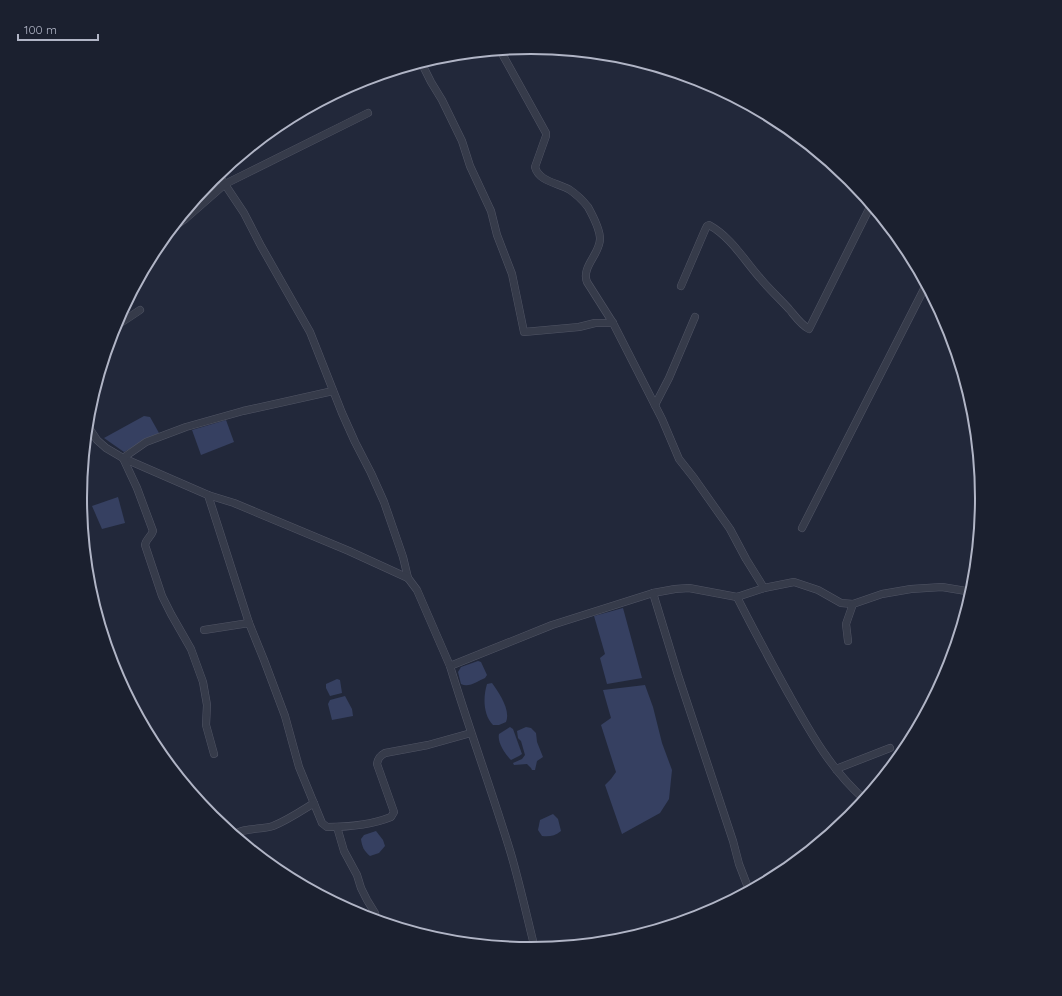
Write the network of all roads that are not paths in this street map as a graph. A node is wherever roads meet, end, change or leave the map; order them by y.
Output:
1 (503, 55) edge
2 (424, 67) edge
3 (368, 113) dead end
4 (222, 179) edge
5 (225, 184) junction
6 (869, 210) edge
7 (188, 216) edge
8 (681, 286) dead end
9 (923, 290) edge
10 (140, 310) dead end
11 (695, 317) dead end
12 (125, 320) edge
13 (613, 322) junction
14 (333, 391) junction
15 (655, 405) junction
16 (92, 432) edge
17 (122, 458) junction
18 (208, 495) junction
19 (802, 528) dead end
20 (408, 578) junction
21 (764, 588) junction
22 (965, 591) edge
23 (653, 593) junction
24 (737, 597) junction
25 (853, 604) junction
26 (249, 623) junction
27 (204, 630) dead end
28 (848, 640) dead end
29 (450, 666) junction
30 (471, 733) junction
31 (890, 748) dead end
32 (214, 754) dead end
33 (836, 768) junction
34 (861, 795) edge
35 (314, 803) junction
36 (337, 827) junction
37 (239, 833) edge
38 (747, 886) edge
39 (375, 913) dead end
40 (533, 942) edge

1 - 13 street
2 - 13 street
3 - 5 street
4 - 5 street
5 - 7 street
5 - 14 street
6 - 8 street
9 - 19 street
10 - 12 street
11 - 15 street
13 - 15 street
14 - 17 street
14 - 20 street
15 - 21 street
16 - 17 street
17 - 18 street
17 - 32 street
18 - 20 street
18 - 26 street
20 - 29 street
21 - 24 street
21 - 25 street
22 - 25 street
23 - 24 street
23 - 29 street
23 - 38 street
24 - 33 street
25 - 28 street
26 - 27 street
26 - 35 street
29 - 30 street
30 - 36 street
30 - 40 street
31 - 33 street
33 - 34 street
35 - 36 street
35 - 37 street
36 - 39 street

